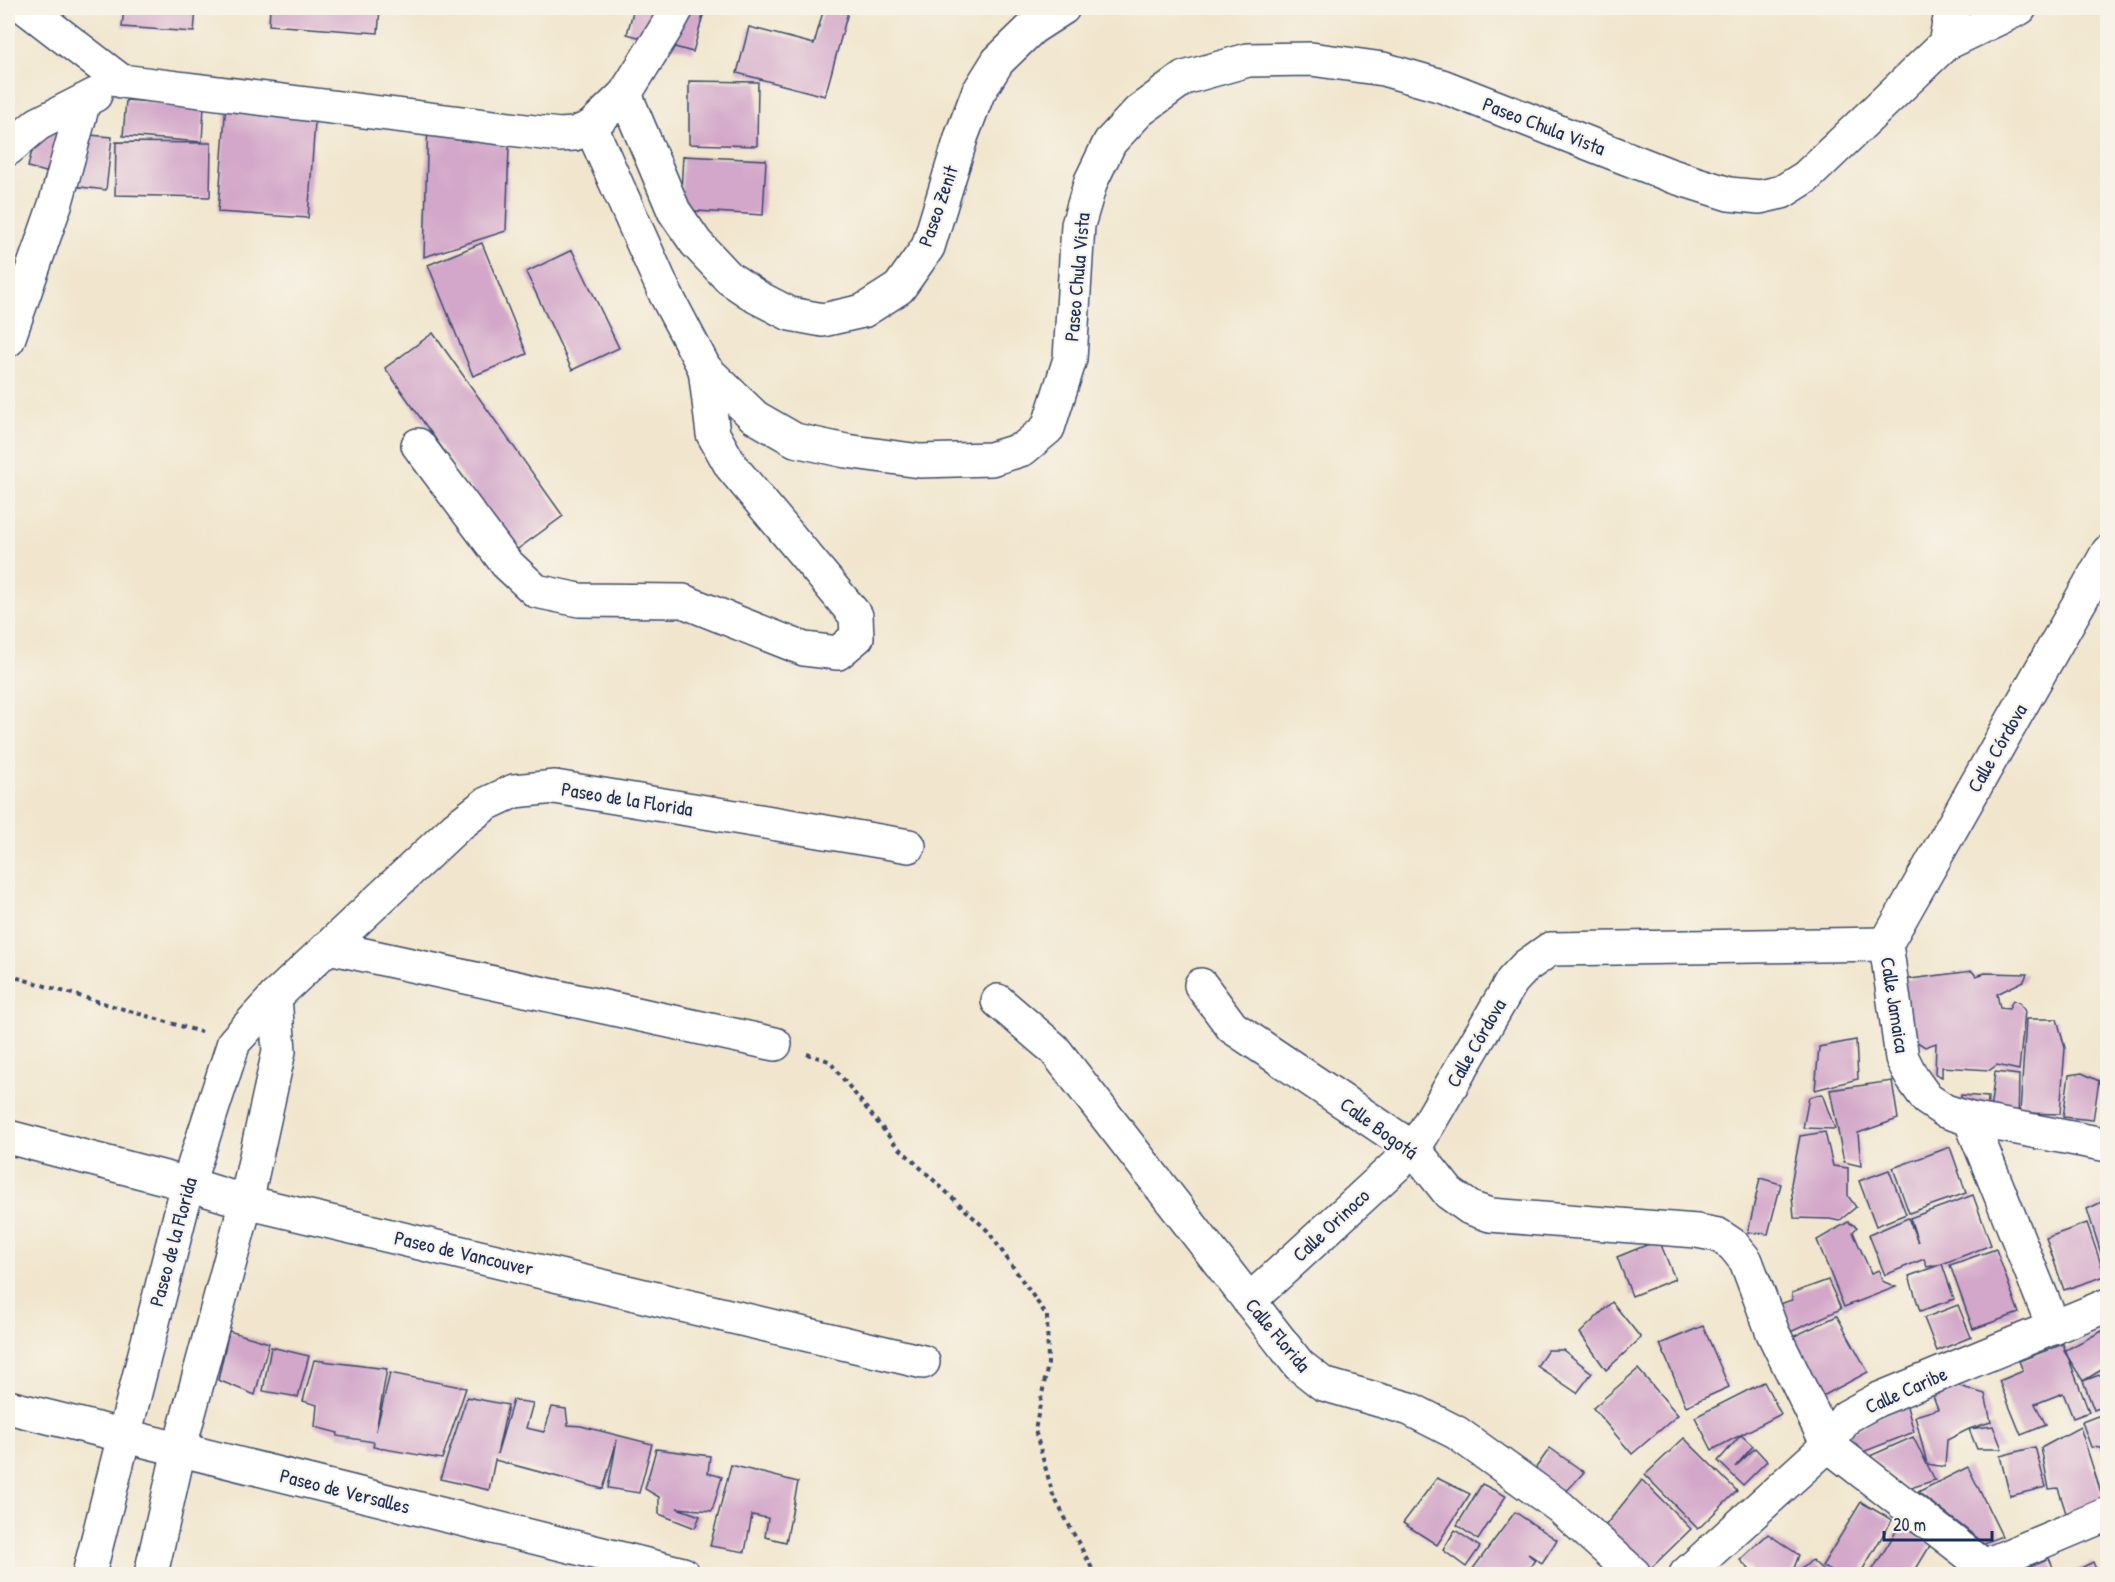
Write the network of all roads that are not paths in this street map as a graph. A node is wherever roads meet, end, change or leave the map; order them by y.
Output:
1 (26, 8) edge
2 (677, 8) edge
3 (1063, 8) edge
4 (1952, 8) edge
5 (2020, 8) edge
6 (1945, 44) junction
7 (121, 81) junction
8 (625, 94) junction
9 (84, 100) junction
10 (591, 127) junction
11 (8, 149) edge
12 (8, 340) edge
13 (705, 369) junction
14 (418, 444) dead end
15 (2108, 552) edge
16 (909, 846) dead end
17 (1886, 944) junction
18 (328, 947) junction
19 (1550, 949) joint
20 (1201, 985) dead end
21 (275, 997) junction
22 (998, 1001) dead end
23 (775, 1044) road end
24 (1970, 1119) junction
25 (8, 1137) edge
26 (2108, 1145) edge
27 (1414, 1149) junction
28 (188, 1184) junction
29 (246, 1202) junction
30 (1249, 1301) junction
31 (2108, 1305) edge
32 (2054, 1328) junction
33 (923, 1362) dead end
34 (8, 1407) edge
35 (123, 1437) junction
36 (1828, 1445) junction
37 (179, 1450) junction
38 (2108, 1514) edge
39 (1985, 1570) edge
40 (89, 1575) edge
41 (151, 1575) edge
42 (683, 1575) edge
43 (1634, 1575) edge
44 (1686, 1575) edge

1 - 7 street
2 - 8 street
3 - 8 street, Paseo Zenit
4 - 6 street
5 - 6 street, Paseo Chula Vista
6 - 13 street, Paseo Chula Vista
7 - 9 street
7 - 10 street
8 - 10 street
9 - 11 street
9 - 12 street
10 - 13 street, Paseo Chula Vista
13 - 14 street
15 - 17 street, Calle Córdova
16 - 18 street, Paseo de la Florida
17 - 19 street, Calle Jamaica
17 - 24 street, Calle Jamaica
18 - 21 street, Paseo de la Florida
18 - 23 street
19 - 27 street, Calle Córdova
20 - 27 street, Calle Bogotá
21 - 28 street, Paseo de la Florida
21 - 29 street
22 - 30 street, Calle Florida
24 - 26 street, Calle Jamaica
24 - 32 street
25 - 28 street, Paseo de Vancouver
27 - 30 street, Calle Orinoco
27 - 36 street, Calle Bogotá
28 - 29 street, Paseo de Vancouver
28 - 35 street, Paseo de la Florida
29 - 33 street, Paseo de Vancouver
29 - 37 street
30 - 43 street, Calle Florida
31 - 32 street, Calle Caribe
32 - 36 street, Calle Caribe
34 - 35 street, Paseo de Versalles
35 - 37 street, Paseo de Versalles
35 - 40 street, Paseo de la Florida
36 - 39 street
36 - 44 street, Calle Caribe
37 - 41 street
37 - 42 street, Paseo de Versalles
38 - 39 street

